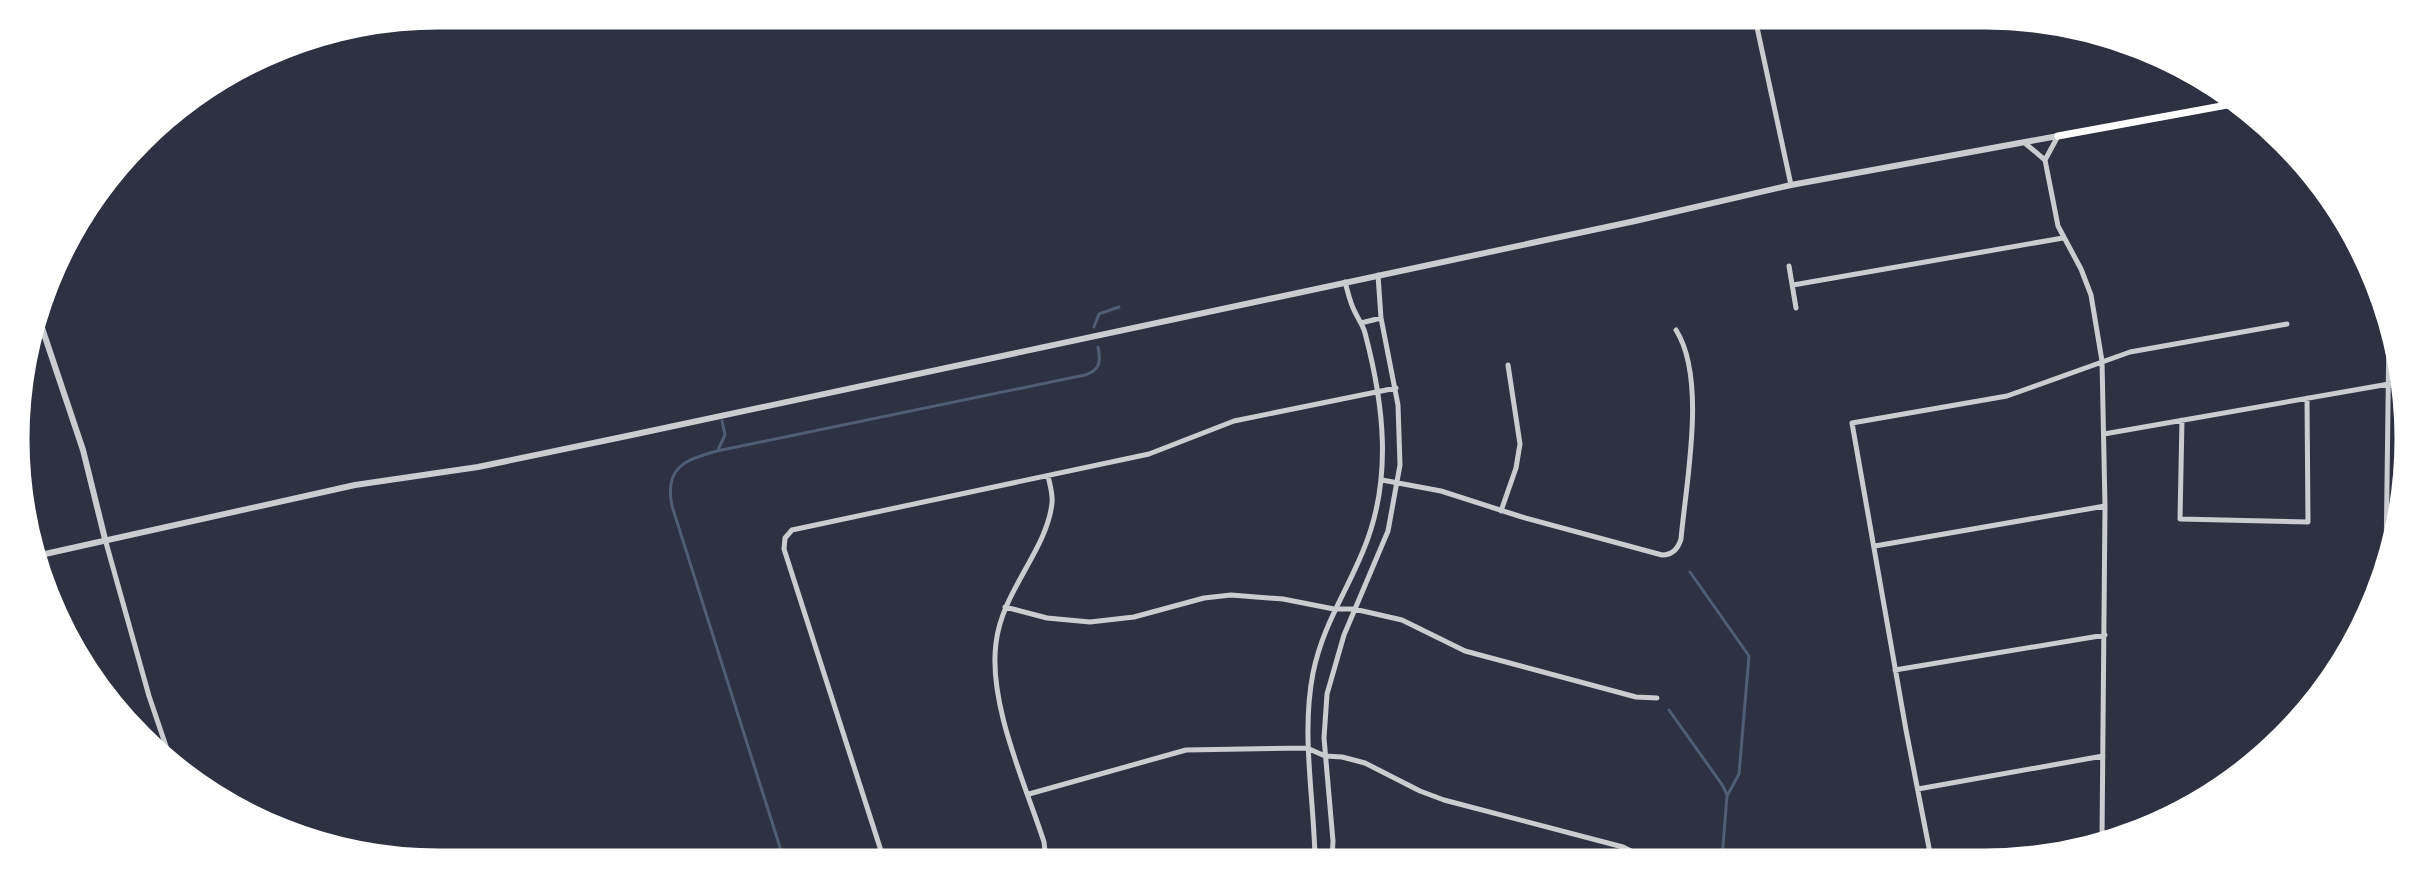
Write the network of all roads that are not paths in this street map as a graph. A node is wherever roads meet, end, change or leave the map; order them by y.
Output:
1 (1757, 28) edge
2 (2224, 106) edge
3 (2058, 136) junction
4 (2026, 144) junction
5 (2045, 160) junction
6 (1791, 185) junction
7 (2063, 238) junction
8 (1790, 266) dead end
9 (1378, 275) junction
10 (1345, 282) junction
11 (1793, 285) junction
12 (1796, 309) dead end
13 (1382, 318) junction
14 (1361, 323) junction
15 (2287, 324) dead end
16 (1676, 330) dead end
17 (43, 332) edge
18 (2102, 361) junction
19 (1508, 365) dead end
20 (2389, 366) edge
21 (2389, 384) junction
22 (1396, 388) junction
23 (1377, 392) junction
24 (2307, 398) junction
25 (2182, 420) junction
26 (2104, 434) junction
27 (1048, 476) junction
28 (1382, 480) junction
29 (1399, 482) junction
30 (2105, 506) junction
31 (1501, 511) junction
32 (2387, 525) edge
33 (105, 539) junction
34 (1875, 546) junction
35 (45, 554) edge
36 (1005, 607) junction
37 (1334, 609) junction
38 (1354, 609) junction
39 (2105, 635) junction
40 (1895, 670) junction
41 (1657, 698) dead end
42 (166, 746) edge
43 (1307, 748) junction
44 (1325, 756) junction
45 (2103, 756) junction
46 (1918, 789) junction
47 (1029, 794) junction
48 (2102, 833) edge
49 (881, 850) edge
50 (1045, 850) edge
51 (1315, 850) edge
52 (1332, 850) edge
53 (1627, 850) edge
54 (1929, 850) edge

1 - 6 street
2 - 3 main road
3 - 4 street
3 - 5 street
4 - 5 street
4 - 6 street
5 - 7 street
6 - 9 street
7 - 11 street
7 - 18 street
8 - 11 street
9 - 10 street
9 - 13 street
10 - 14 street
10 - 33 street
11 - 12 street
13 - 14 street
13 - 22 street
14 - 23 street
15 - 18 street
16 - 31 street
17 - 33 street
18 - 26 street
18 - 34 street
19 - 31 street
20 - 21 street
21 - 24 street
21 - 32 street
22 - 23 street
22 - 29 street
23 - 27 street
23 - 28 street
24 - 25 street
24 - 25 street
25 - 26 street
26 - 30 street
27 - 36 street
27 - 49 street
28 - 29 street
28 - 37 street
29 - 31 street
29 - 38 street
30 - 34 street
30 - 39 street
33 - 35 street
33 - 42 street
34 - 40 street
36 - 37 street
36 - 47 street
37 - 38 street
37 - 43 street
38 - 41 street
38 - 44 street
39 - 40 street
39 - 45 street
40 - 46 street
43 - 44 street
43 - 47 street
43 - 51 street
44 - 52 street
44 - 53 street
45 - 46 street
45 - 48 street
46 - 54 street
47 - 50 street

